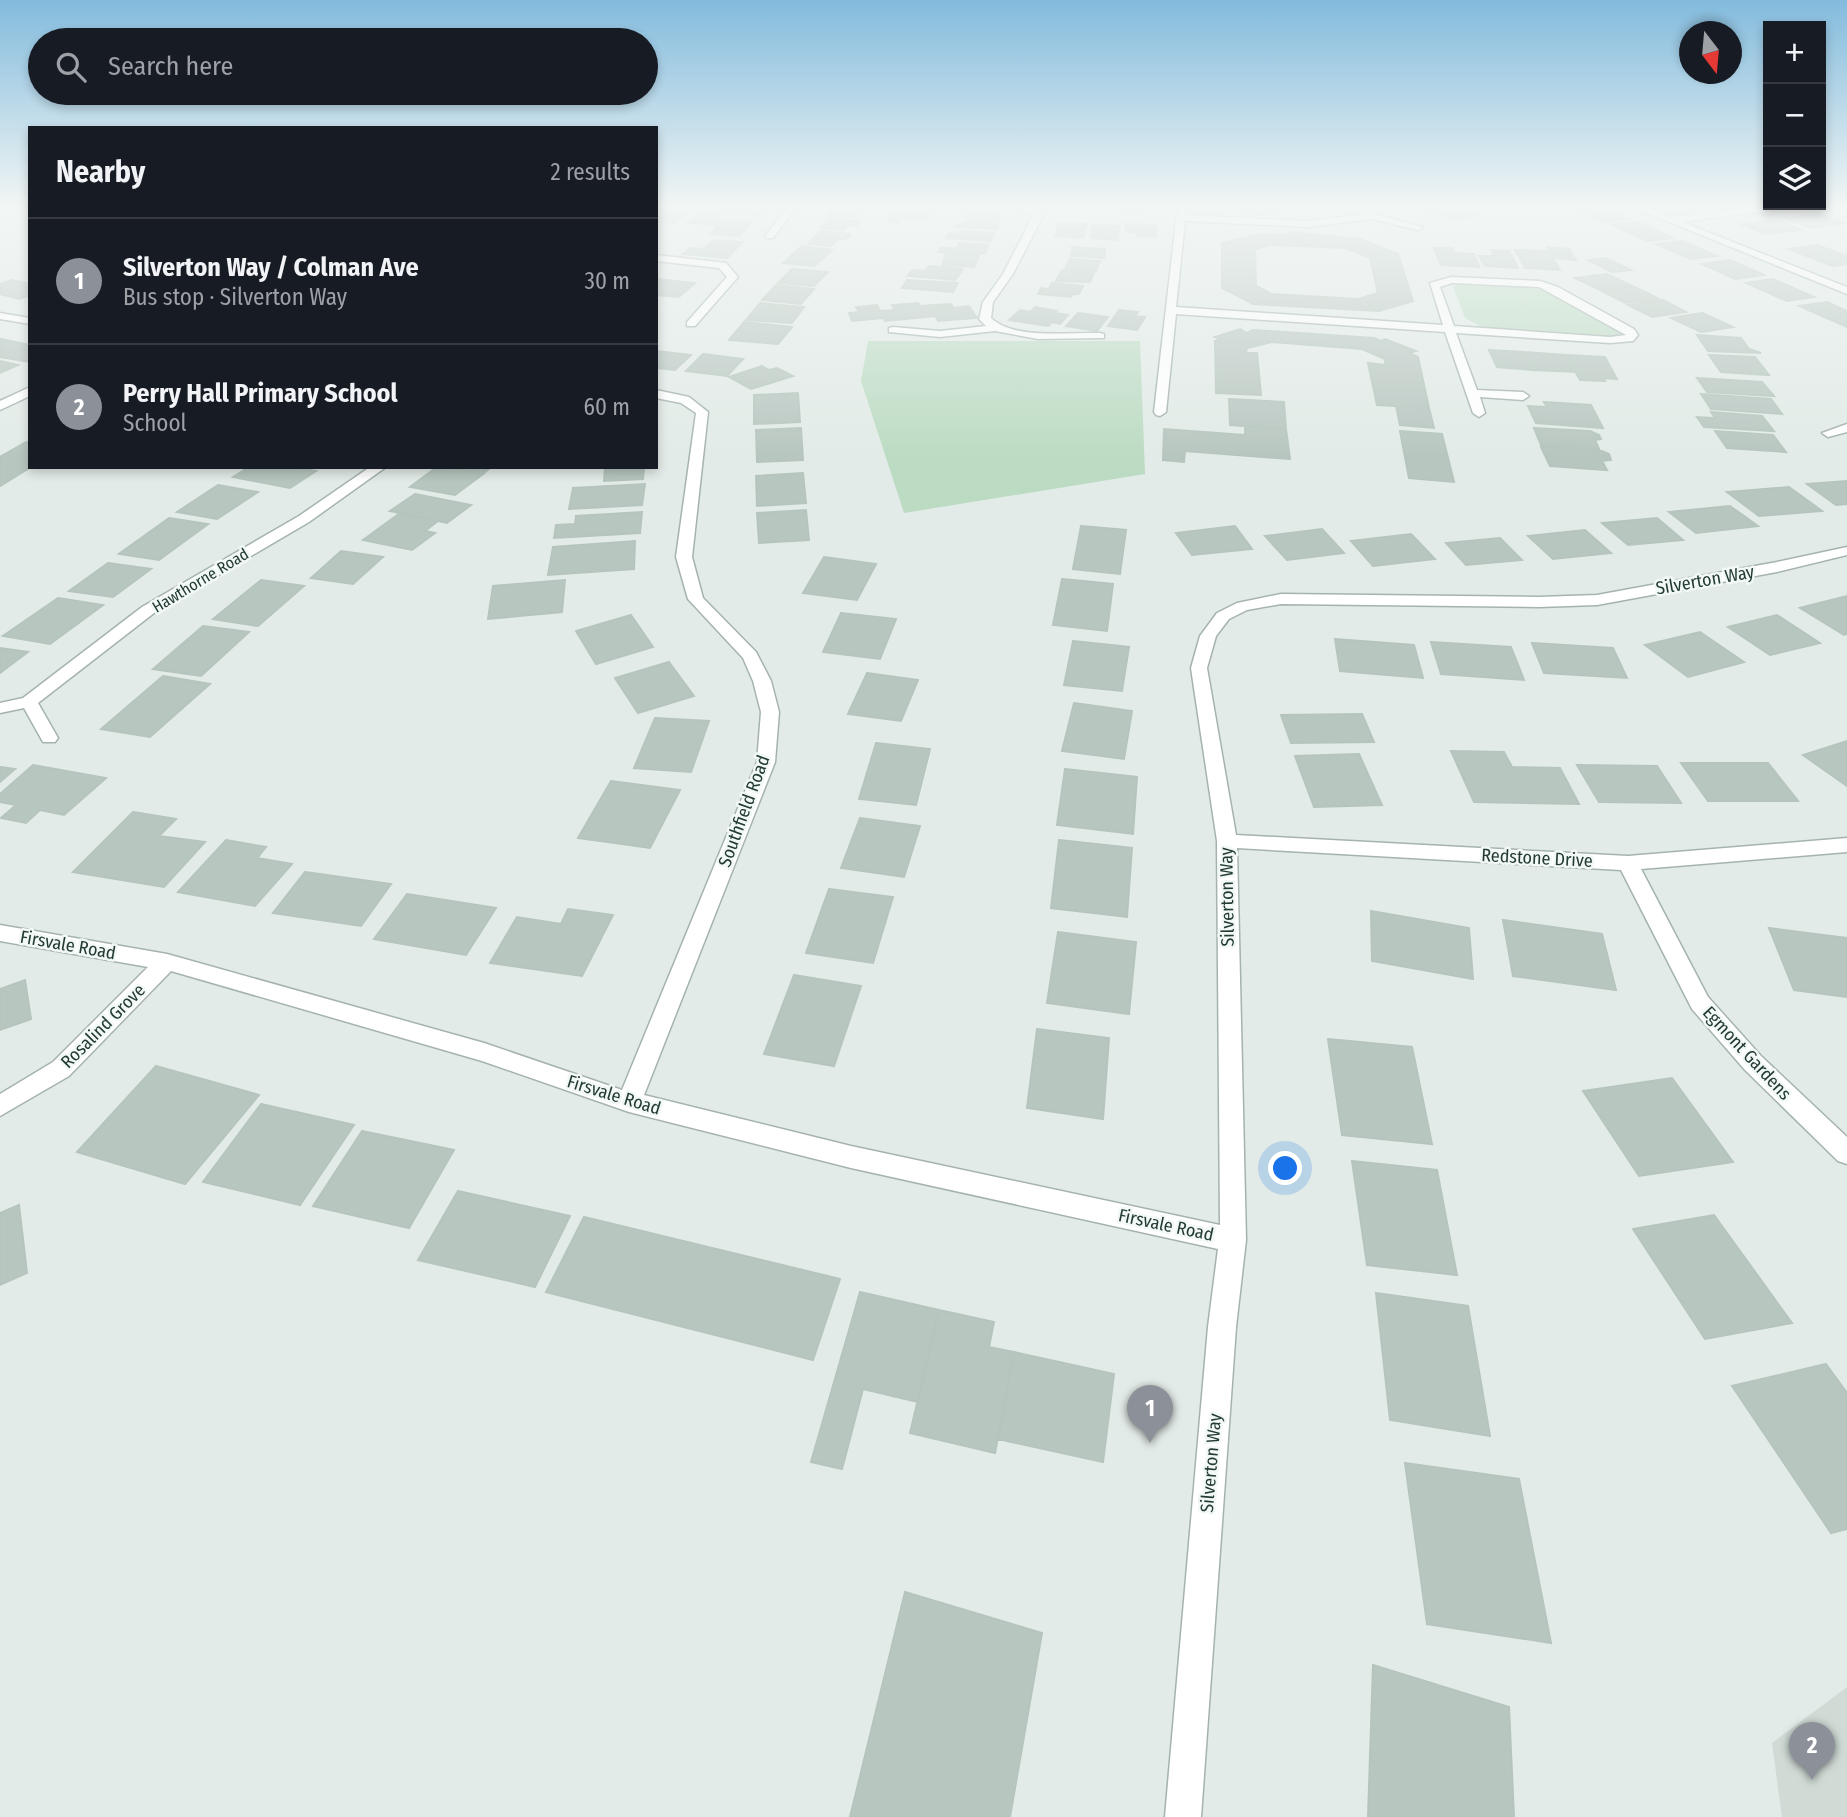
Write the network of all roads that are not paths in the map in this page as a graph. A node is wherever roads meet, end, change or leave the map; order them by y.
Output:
1 (722, 289) edge
2 (997, 289) edge
3 (1173, 289) edge
4 (1435, 289) edge
5 (1553, 289) edge
6 (1170, 310) junction
7 (0, 316) edge
8 (28, 321) edge
9 (691, 324) dead end
10 (995, 328) junction
11 (1451, 328) junction
12 (893, 330) dead end
13 (1100, 335) dead end
14 (28, 392) edge
15 (1472, 393) junction
16 (658, 394) edge
17 (1523, 396) dead end
18 (0, 406) edge
19 (1160, 412) dead end
20 (1479, 413) dead end
21 (1847, 428) edge
22 (1828, 433) dead end
23 (376, 469) edge
24 (1847, 551) edge
25 (29, 702) junction
26 (0, 708) edge
27 (49, 738) dead end
28 (1227, 841) junction
29 (1847, 845) edge
30 (1628, 863) junction
31 (0, 933) edge
32 (167, 962) junction
33 (629, 1102) junction
34 (0, 1106) edge
35 (1847, 1153) edge
36 (1233, 1240) junction
37 (1182, 1817) edge

1 - 9 street
2 - 10 street
3 - 6 street
4 - 11 street
5 - 11 street
6 - 11 street
6 - 19 street
7 - 8 street
10 - 12 street
10 - 13 street
11 - 15 street
14 - 18 street
15 - 17 street
15 - 20 street
16 - 33 street, Southfield Road
21 - 22 street
23 - 25 street, Hawthorne Road
24 - 28 street, Silverton Way
25 - 26 street, Hawthorne Road
25 - 27 street
28 - 30 street, Redstone Drive
28 - 36 street, Silverton Way
29 - 30 street, Redstone Drive
30 - 35 street, Egmont Gardens
31 - 32 street, Firsvale Road
32 - 33 street, Firsvale Road
32 - 34 street, Rosalind Grove
33 - 36 street, Firsvale Road
36 - 37 street, Silverton Way

